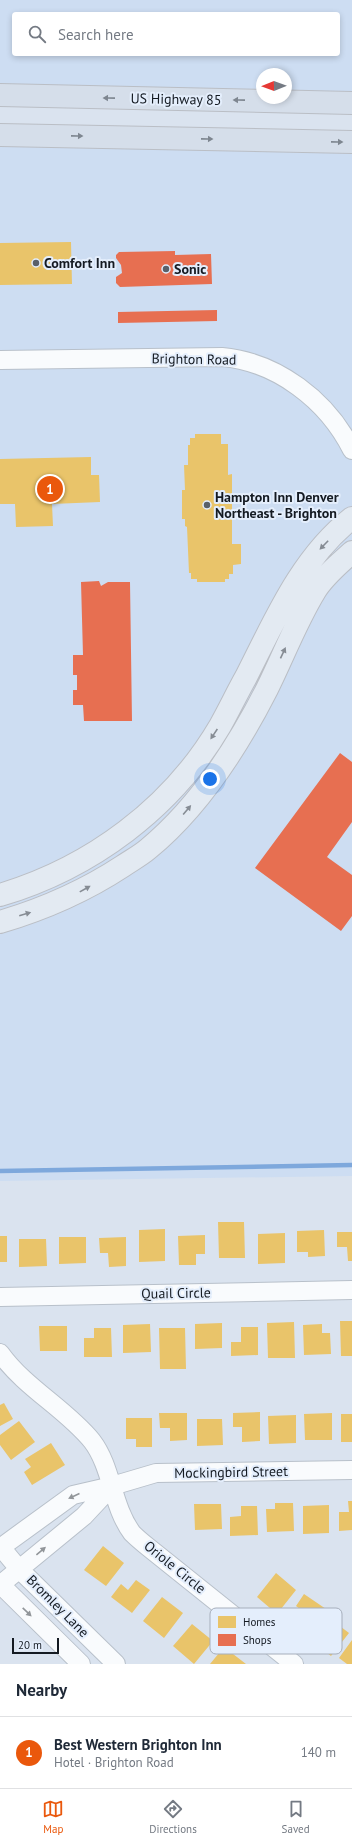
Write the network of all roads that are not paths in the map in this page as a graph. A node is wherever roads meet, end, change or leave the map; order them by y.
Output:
1 (0, 96) edge
2 (352, 103) edge
3 (0, 135) edge
4 (352, 142) edge
5 (0, 360) edge
6 (352, 450) edge
7 (352, 518) edge
8 (352, 552) edge
9 (245, 679) junction
10 (267, 688) junction
11 (234, 700) junction
12 (255, 711) junction
13 (0, 895) edge
14 (0, 922) edge
15 (352, 1290) edge
16 (0, 1297) edge
17 (0, 1353) edge
18 (352, 1470) edge
19 (112, 1486) junction
20 (0, 1547) edge
21 (20, 1569) junction
22 (0, 1585) edge
23 (224, 1608) edge
24 (282, 1654) edge
25 (81, 1664) edge
26 (116, 1664) edge
27 (294, 1664) edge

2 -> 1 highway, US Highway 85
3 -> 4 highway
5 - 6 street, Brighton Road
7 -> 9 main road
10 -> 8 main road
9 - 10 street
9 - 11 main road
10 - 12 main road
11 - 12 street
11 -> 13 main road
14 -> 12 main road
15 - 16 street, Quail Circle
17 - 19 street
18 - 19 street, Mockingbird Street
19 -> 20 street, Mockingbird Street
21 -> 19 street
19 - 23 street, Oriole Circle
20 - 21 street, Bromley Lane
21 - 22 street
21 - 26 street, Bromley Lane
22 -> 25 street, Bromley Lane
24 - 27 street, Oriole Circle

